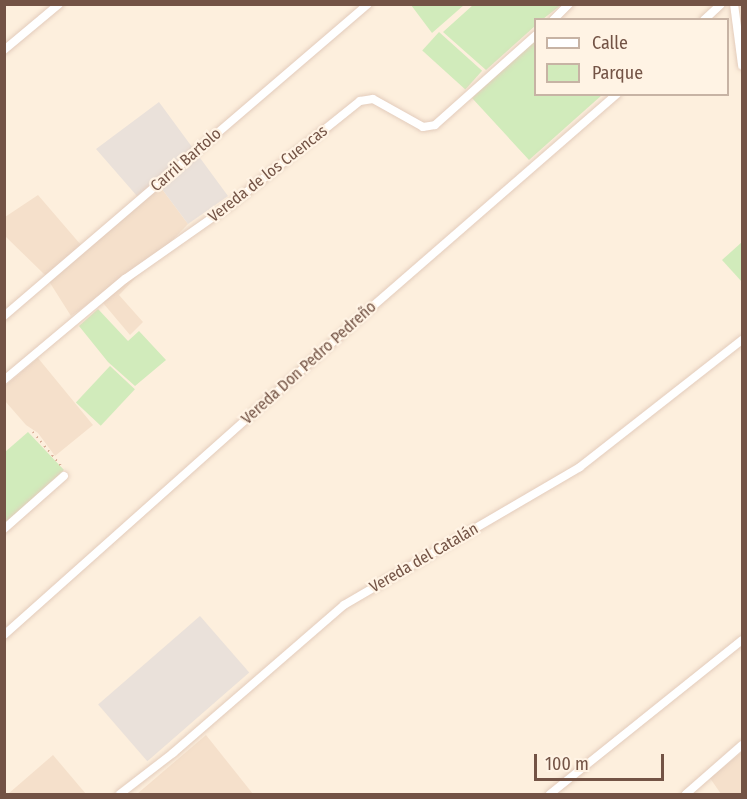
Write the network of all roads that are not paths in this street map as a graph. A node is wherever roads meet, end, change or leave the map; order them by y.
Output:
1 (59, 4) edge
2 (368, 4) edge
3 (569, 4) edge
4 (721, 4) edge
5 (734, 4) edge
6 (555, 18) edge
7 (706, 18) edge
8 (534, 37) edge
9 (4, 50) edge
10 (742, 62) edge
11 (615, 96) edge
12 (4, 316) edge
13 (742, 340) edge
14 (4, 380) edge
15 (66, 474) road end
16 (4, 529) edge
17 (4, 635) edge
18 (742, 640) edge
19 (742, 745) edge
20 (120, 795) edge
21 (550, 795) edge
22 (686, 795) edge

1 - 9 street
2 - 12 street, Carril Bartolo
3 - 6 street
4 - 7 street
5 - 10 street
8 - 14 street, Vereda de los Cuencas
11 - 17 street, Vereda Don Pedro Pedreño
13 - 20 street, Vereda del Catalán
15 - 16 street
18 - 21 street
19 - 22 street

